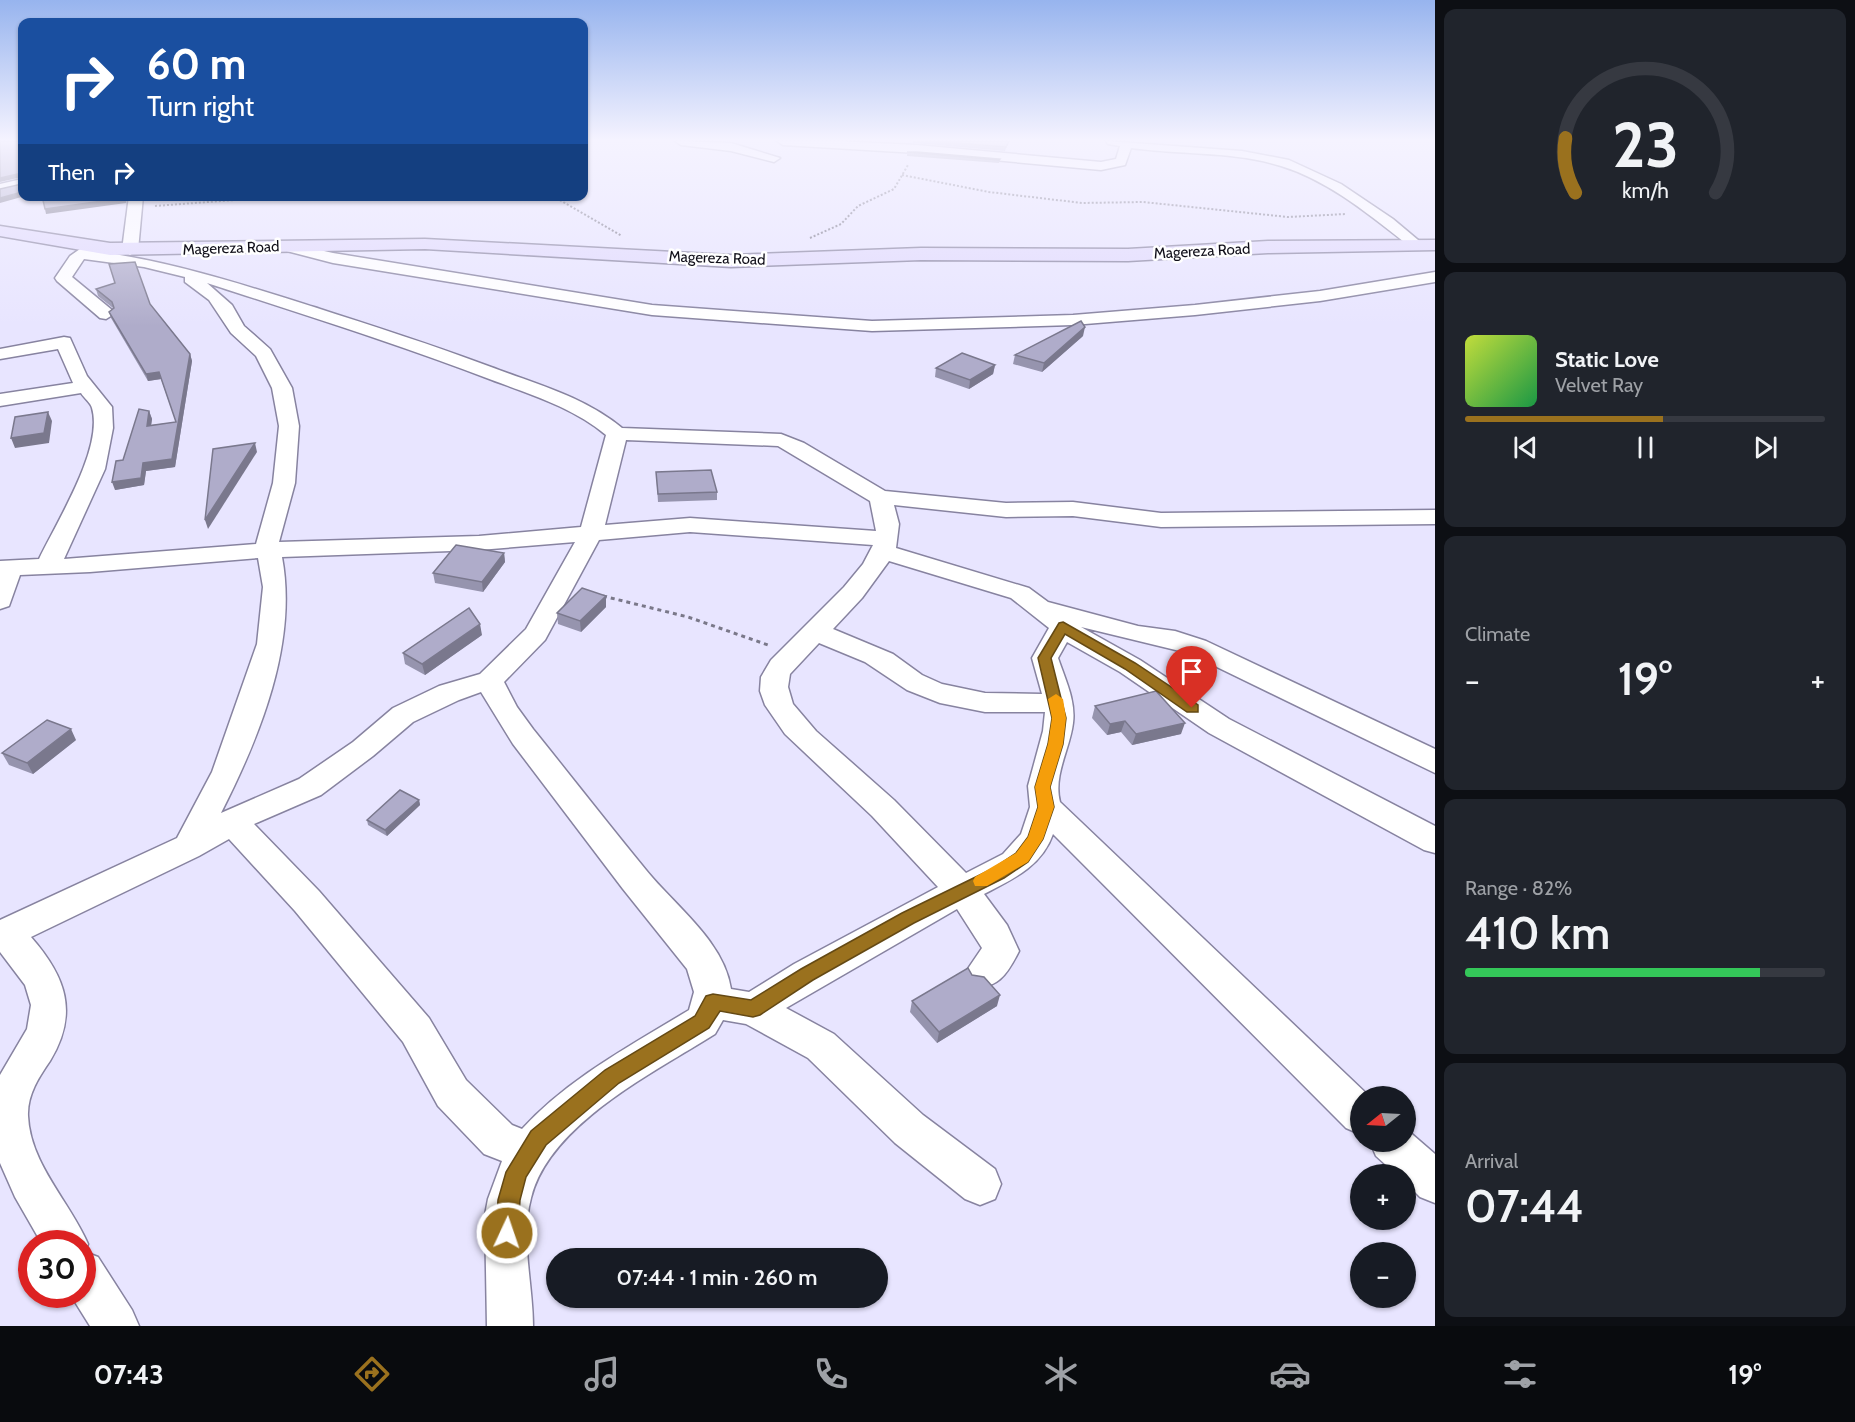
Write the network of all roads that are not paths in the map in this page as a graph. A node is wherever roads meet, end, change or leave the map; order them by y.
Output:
1 (136, 202) edge
2 (1358, 203) edge
3 (0, 231) edge
4 (1426, 245) edge
5 (284, 246) junction
6 (85, 250) junction
7 (130, 250) junction
8 (182, 272) junction
9 (1435, 277) edge
10 (106, 314) dead end
11 (0, 354) edge
12 (86, 387) junction
13 (0, 400) edge
14 (617, 434) junction
15 (879, 497) junction
16 (1435, 517) edge
17 (591, 533) junction
18 (884, 545) junction
19 (267, 550) junction
20 (49, 565) junction
21 (5, 567) edge
22 (0, 601) edge
23 (1053, 617) junction
24 (817, 630) junction
25 (490, 680) junction
26 (1056, 702) junction
27 (1435, 762) edge
28 (1046, 807) junction
29 (233, 822) junction
30 (1435, 841) edge
31 (188, 847) junction
32 (962, 891) junction
33 (2, 935) edge
34 (983, 973) dead end
35 (713, 1002) junction
36 (753, 1009) junction
37 (1350, 1105) edge
38 (530, 1152) junction
39 (1401, 1152) edge
40 (1435, 1182) edge
41 (980, 1184) dead end
42 (59, 1230) edge
43 (96, 1295) edge
44 (116, 1326) edge
45 (510, 1326) edge

1 - 7 street
2 - 4 street
3 - 6 street, Magereza Road
4 - 5 street, Magereza Road
5 - 7 street, Magereza Road
5 - 9 street
6 - 7 street, Magereza Road
6 - 8 street
6 - 10 street
8 - 14 street
8 - 19 street
11 - 12 street
12 - 13 street
12 - 20 street
14 - 15 street
14 - 17 street
15 - 16 street
15 - 18 street
17 - 18 street
17 - 19 street
17 - 25 street
18 - 23 street
18 - 24 street
19 - 20 street
19 - 31 street
20 - 21 street
21 - 22 street
23 - 26 street
23 - 27 street
23 - 30 street
24 - 26 street
24 - 32 street
25 - 29 street
25 - 35 street
26 - 28 street
28 - 32 street
28 - 37 street
29 - 31 street
29 - 38 street
31 - 33 street
32 - 34 street
32 - 36 street
33 - 42 street
35 - 36 street
35 - 38 street
36 - 41 street
38 - 45 street
39 - 40 street
43 - 44 street

